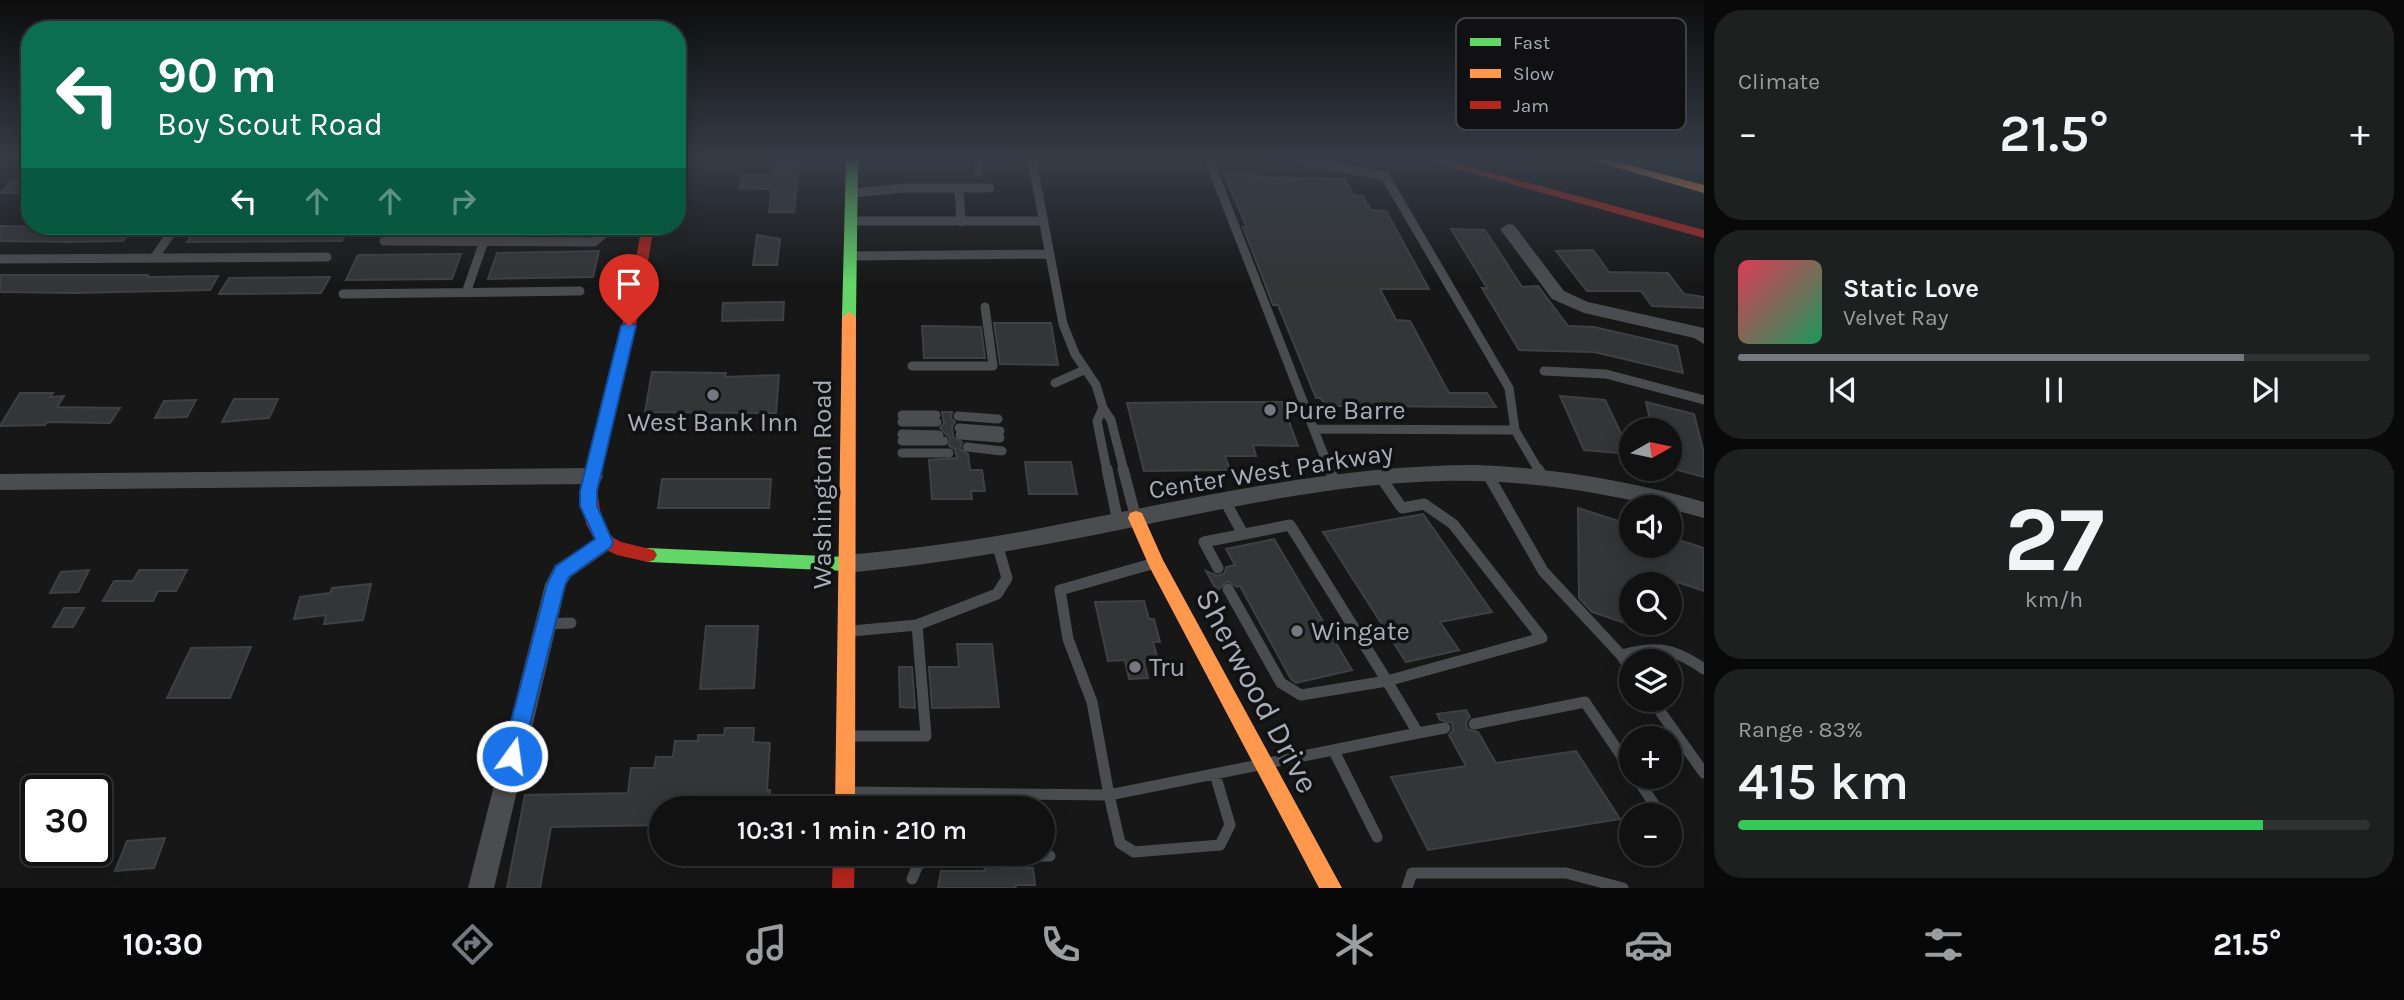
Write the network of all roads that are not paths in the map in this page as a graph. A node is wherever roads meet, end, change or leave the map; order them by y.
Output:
1 (851, 201) edge
2 (960, 201) edge
3 (1040, 201) edge
4 (1225, 201) edge
5 (1400, 201) edge
6 (1584, 201) edge
7 (851, 221) junction
8 (1044, 221) junction
9 (961, 222) junction
10 (1508, 229) dead end
11 (1704, 234) edge
12 (170, 235) edge
13 (602, 235) edge
14 (646, 235) edge
15 (384, 241) dead end
16 (484, 241) junction
17 (1049, 254) junction
18 (849, 256) junction
19 (327, 257) dead end
20 (154, 258) junction
21 (0, 259) edge
22 (580, 291) dead end
23 (466, 293) junction
24 (342, 294) dead end
25 (985, 307) dead end
26 (1704, 338) edge
27 (912, 366) dead end
28 (1084, 370) junction
29 (1544, 371) dead end
30 (1055, 383) dead end
31 (1704, 400) edge
32 (1102, 408) junction
33 (1314, 429) junction
34 (1515, 430) junction
35 (902, 434) junction
36 (942, 435) junction
37 (962, 435) junction
38 (1000, 438) junction
39 (1487, 473) junction
40 (593, 476) junction
41 (1543, 477) junction
42 (1382, 479) junction
43 (0, 482) edge
44 (1335, 483) junction
45 (1225, 501) junction
46 (1704, 510) edge
47 (1127, 520) junction
48 (1243, 534) junction
49 (605, 542) junction
50 (997, 544) junction
51 (1156, 562) junction
52 (846, 564) junction
53 (1218, 568) dead end
54 (1228, 589) dead end
55 (571, 623) dead end
56 (546, 624) junction
57 (917, 625) junction
58 (846, 632) junction
59 (1644, 649) edge
60 (1662, 649) edge
61 (1619, 653) edge
62 (1682, 654) edge
63 (1704, 669) edge
64 (1387, 681) junction
65 (1661, 712) edge
66 (1474, 724) dead end
67 (1445, 728) dead end
68 (1418, 733) junction
69 (846, 736) junction
70 (1334, 751) junction
71 (1619, 752) edge
72 (1265, 764) junction
73 (1704, 773) edge
74 (1215, 774) junction
75 (1109, 795) junction
76 (845, 796) edge
77 (1055, 796) edge
78 (1377, 837) dead end
79 (844, 866) edge
80 (918, 866) edge
81 (912, 879) dead end
82 (1588, 883) edge
83 (481, 888) edge
84 (844, 888) edge
85 (1331, 888) edge
86 (1407, 888) edge
87 (1623, 888) edge

1 - 7 main road, Washington Road
2 - 9 lane
3 - 8 lane
4 - 33 lane
5 - 34 lane
6 - 11 main road
7 - 9 lane
7 - 18 main road, Washington Road
8 - 9 lane
8 - 17 lane
10 - 26 street
12 - 20 lane
13 - 16 lane
14 - 40 main road
15 - 16 lane
16 - 23 lane
17 - 18 lane
17 - 28 lane
18 - 52 main road, Washington Road
19 - 20 lane
20 - 21 lane
22 - 23 lane
23 - 24 lane
25 - 27 lane
28 - 30 lane
28 - 32 lane
29 - 31 lane
32 - 47 lane
32 - 47 lane
33 - 34 lane
33 - 44 lane
34 - 41 lane
35 - 36 lane
35 - 36 lane
35 - 36 lane
37 - 38 lane
37 - 38 lane
37 - 38 lane
39 - 41 street, Center West Parkway
39 - 42 street, Center West Parkway
39 - 61 lane
40 - 43 street
40 - 49 main road
41 - 46 street, Center West Parkway
42 - 44 street, Center West Parkway
42 - 64 lane
44 - 45 street, Center West Parkway
45 - 47 street, Center West Parkway
45 - 48 lane
47 - 50 street, Center West Parkway
47 - 51 main road, Sherwood Drive
48 - 53 lane
48 - 64 lane
49 - 52 main road
49 - 56 street
50 - 52 street, Center West Parkway
50 - 57 lane
51 - 72 main road, Sherwood Drive
51 - 75 lane
52 - 58 main road, Washington Road
54 - 64 lane
55 - 56 lane
56 - 83 street
57 - 58 lane
57 - 69 lane
58 - 69 main road, Washington Road
59 - 60 lane
62 - 63 lane
64 - 68 lane
65 - 73 lane
66 - 71 lane
67 - 68 lane
68 - 70 lane
69 - 76 main road, Washington Road
70 - 72 lane
70 - 78 lane
72 - 74 lane
72 - 85 main road, Sherwood Drive
74 - 75 lane
74 - 75 lane
75 - 77 lane
79 - 84 main road
80 - 81 lane
82 - 86 lane
82 - 87 lane

